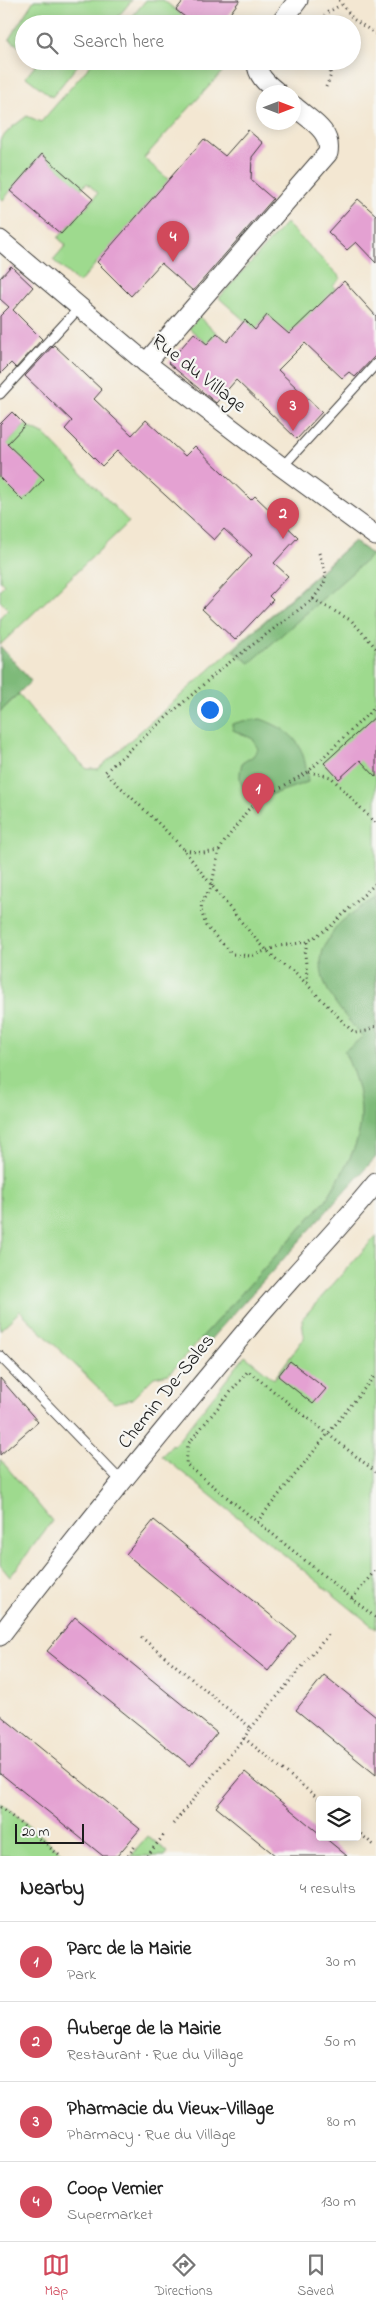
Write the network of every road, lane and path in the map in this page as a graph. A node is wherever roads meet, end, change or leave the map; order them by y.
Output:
1 (298, 0) edge
2 (340, 0) edge
3 (341, 5) junction
4 (287, 15) edge
5 (326, 15) edge
6 (350, 15) edge
7 (361, 24) edge
8 (376, 34) edge
9 (257, 70) edge
10 (330, 70) edge
11 (270, 85) edge
12 (326, 87) dead end
13 (301, 112) edge
14 (0, 240) edge
15 (80, 308) junction
16 (146, 363) junction
17 (376, 364) edge
18 (0, 394) edge
19 (282, 467) junction
20 (376, 536) edge
21 (319, 553) dead end
22 (313, 599) junction
23 (376, 648) edge
24 (376, 706) edge
25 (308, 772) junction
26 (376, 824) edge
27 (184, 850) junction
28 (219, 851) junction
29 (376, 883) edge
30 (211, 888) junction
31 (306, 942) junction
32 (268, 950) junction
33 (308, 986) junction
34 (376, 1026) edge
35 (376, 1183) edge
36 (0, 1356) edge
37 (376, 1374) edge
38 (328, 1434) junction
39 (376, 1472) edge
40 (122, 1482) junction
41 (257, 1522) junction
42 (376, 1569) edge
43 (352, 1598) junction
44 (376, 1618) edge
45 (330, 1634) dead end
46 (0, 1636) edge
47 (141, 1637) dead end
48 (251, 1728) junction
49 (244, 1738) junction
50 (316, 1797) edge
51 (0, 1807) edge
52 (173, 1824) dead end
53 (361, 1834) edge
54 (164, 1836) dead end
55 (135, 1846) dead end
56 (376, 1847) edge
57 (60, 1856) edge
58 (128, 1856) edge
59 (147, 1856) edge

1 - 4 street
2 - 3 path
3 - 5 path
3 - 6 path
7 - 8 path
9 - 11 street
10 - 12 path
13 - 16 street
14 - 15 street, Rue du Village
15 - 16 street, Rue du Village
15 - 18 lane
16 - 19 street, Rue du Village
17 - 19 lane
19 - 20 street, Rue du Village
21 - 22 path
22 - 23 path
22 - 27 path
24 - 25 path
25 - 26 path
25 - 28 path
27 - 28 path
27 - 30 path
28 - 30 path
29 - 31 path
30 - 32 path
30 - 32 path
31 - 32 path
31 - 33 path
32 - 33 path
33 - 34 path
35 - 40 street, Chemin De-Sales
36 - 40 lane
37 - 38 path
38 - 39 path
38 - 41 path
38 - 41 path
40 - 46 street, Chemin De-Sales
41 - 43 path
42 - 43 path
43 - 44 path
45 - 48 path
47 - 48 path
48 - 49 path
49 - 50 path
49 - 52 path
51 - 57 path
53 - 56 path
54 - 59 path
55 - 58 path

